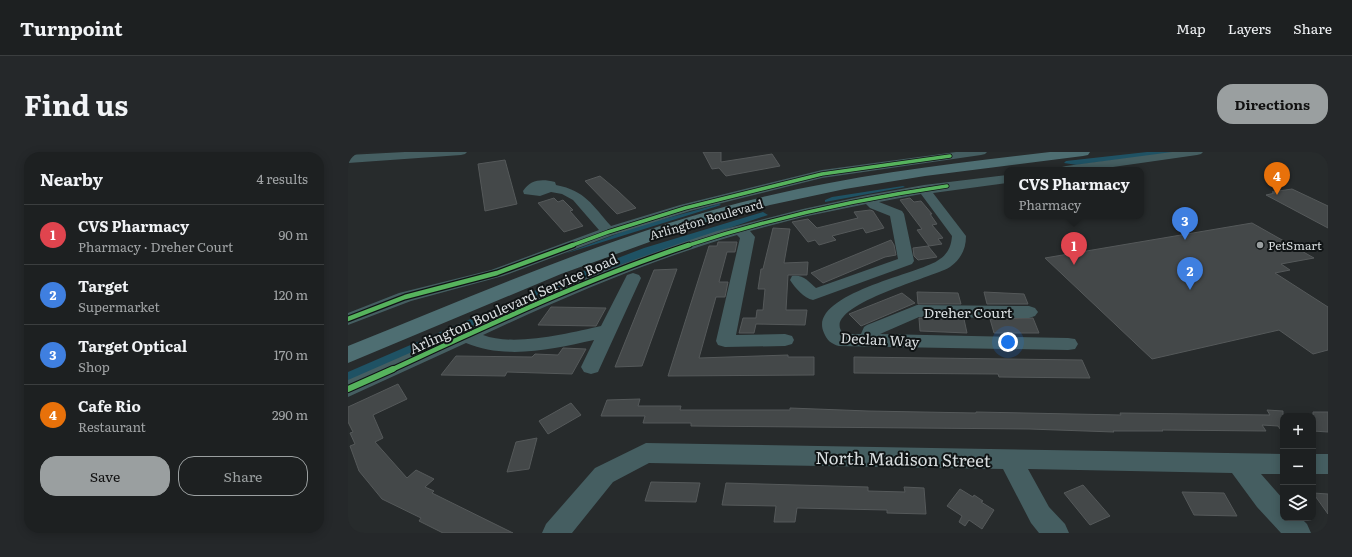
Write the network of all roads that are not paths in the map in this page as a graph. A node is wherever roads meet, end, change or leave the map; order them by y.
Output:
1 (461, 152) edge
2 (981, 152) edge
3 (1044, 152) edge
4 (1083, 152) edge
5 (1197, 152) edge
6 (950, 154) edge
7 (348, 159) edge
8 (1017, 160) junction
9 (1088, 167) edge
10 (1004, 176) edge
11 (1004, 179) edge
12 (865, 182) junction
13 (773, 185) junction
14 (550, 188) dead end
15 (924, 189) junction
16 (788, 197) junction
17 (868, 199) junction
18 (808, 211) junction
19 (740, 229) junction
20 (608, 232) junction
21 (633, 278) dead end
22 (798, 280) dead end
23 (979, 312) junction
24 (1030, 312) dead end
25 (348, 319) edge
26 (608, 331) junction
27 (466, 336) junction
28 (785, 340) dead end
29 (869, 340) junction
30 (990, 343) junction
31 (1068, 344) dead end
32 (348, 355) edge
33 (591, 367) dead end
34 (348, 389) edge
35 (1010, 460) junction
36 (1239, 464) junction
37 (1280, 464) edge
38 (1316, 464) edge
39 (1328, 464) edge
40 (1280, 515) edge
41 (1286, 521) edge
42 (555, 533) edge
43 (1056, 533) edge
44 (1298, 533) edge

1 - 7 street
2 - 6 street, Arlington Boulevard Service Road
3 - 8 highway
4 - 8 highway, Arlington Boulevard
5 - 9 street
6 - 13 street, Arlington Boulevard Service Road
8 - 12 highway, Arlington Boulevard
10 - 12 highway
11 - 15 street, Arlington Boulevard Service Road
12 - 16 highway, Arlington Boulevard
13 - 16 street
13 - 20 street, Arlington Boulevard Service Road
14 - 20 street
15 - 17 street, Arlington Boulevard Service Road
15 - 29 street, Declan Way
16 - 18 street
16 - 32 highway, Arlington Boulevard
17 - 18 street, Arlington Boulevard Service Road
17 - 22 street
18 - 19 street, Arlington Boulevard Service Road
19 - 27 street, Arlington Boulevard Service Road
19 - 28 street
20 - 25 street, Arlington Boulevard Service Road
21 - 26 street
23 - 24 street, Dreher Court
23 - 29 street, Dreher Court
23 - 30 street
26 - 27 street
26 - 33 street
27 - 34 street, Arlington Boulevard Service Road
29 - 30 street, Declan Way
30 - 31 street, Declan Way
35 - 36 street, North Madison Street
35 - 42 street, North Madison Street
35 - 43 street
36 - 37 street, North Madison Street
36 - 40 street
38 - 39 street
41 - 44 street

